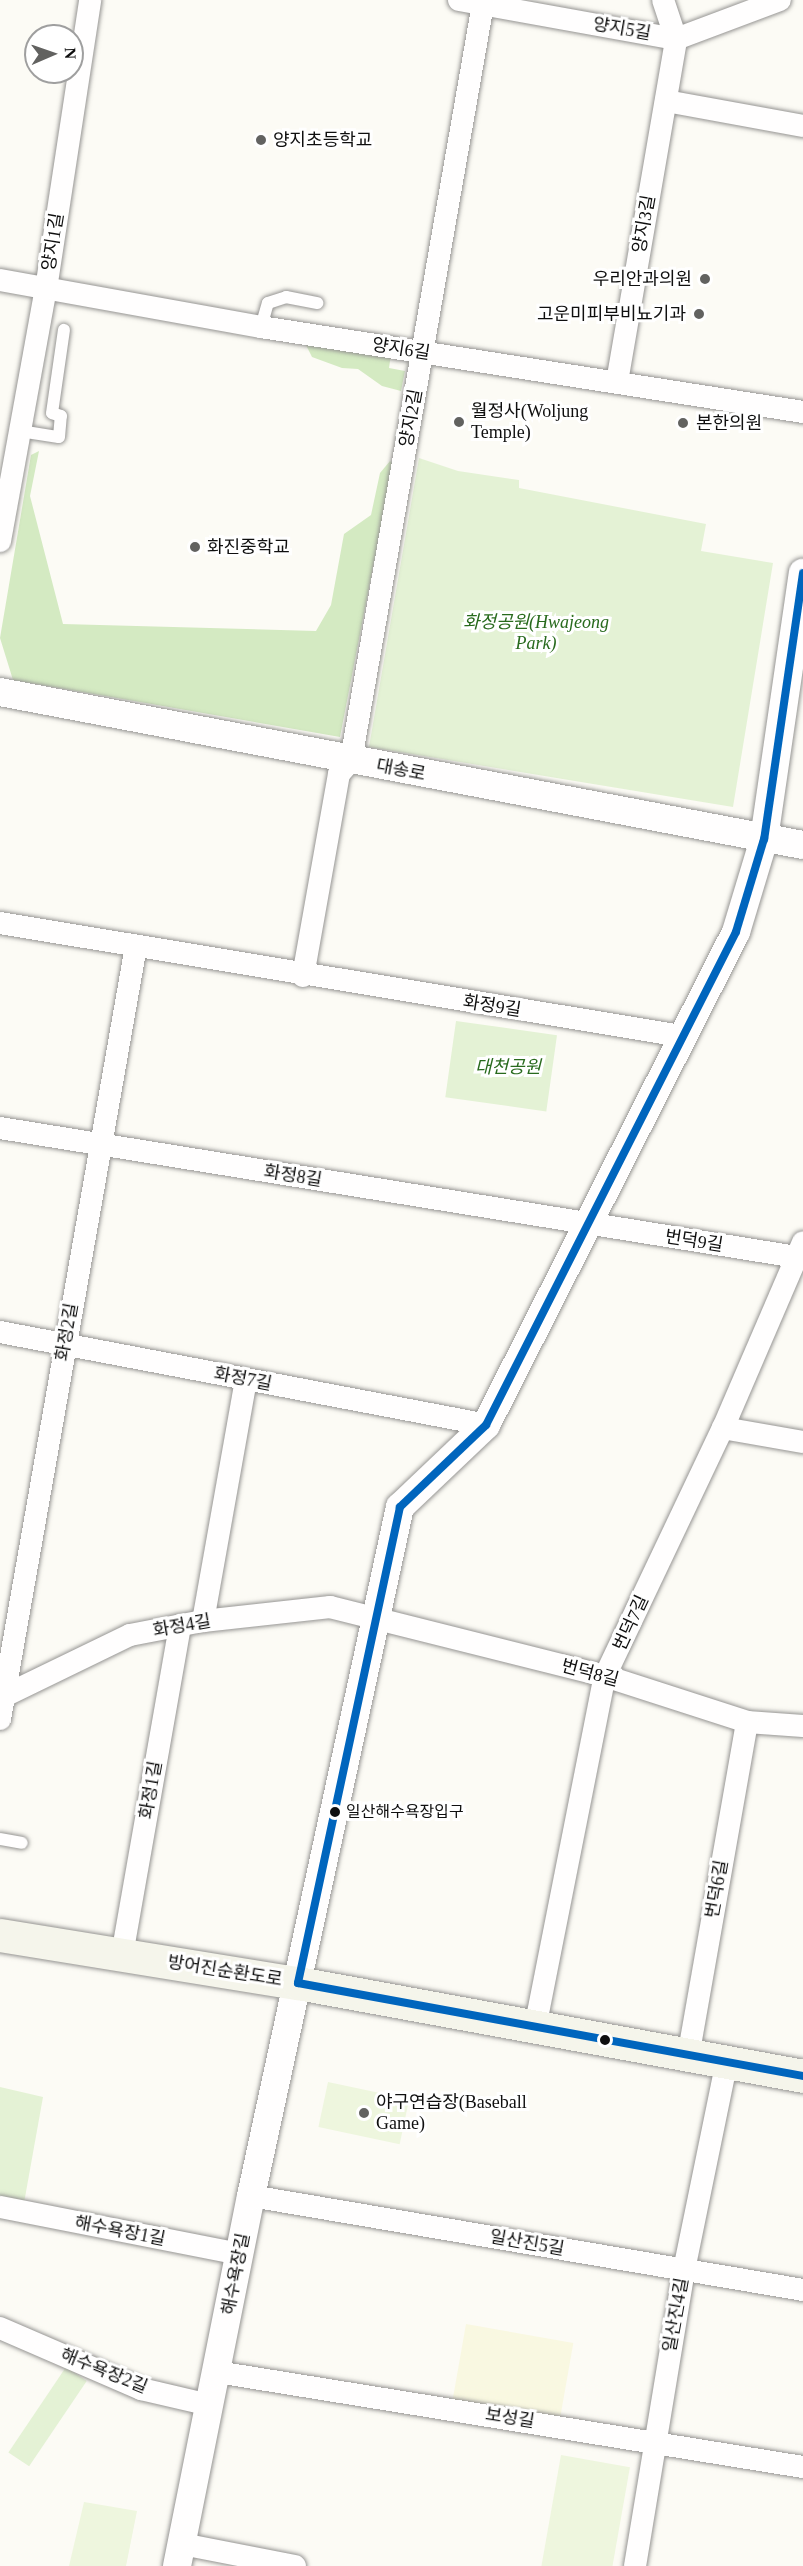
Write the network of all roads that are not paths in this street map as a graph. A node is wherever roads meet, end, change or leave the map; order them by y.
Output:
1 (90, 0) edge
2 (459, 0) edge
3 (663, 0) edge
4 (780, 0) edge
5 (483, 4) junction
6 (676, 39) junction
7 (666, 101) junction
8 (803, 126) edge
9 (0, 280) edge
10 (46, 289) junction
11 (317, 303) dead end
12 (261, 327) junction
13 (64, 330) dead end
14 (422, 352) junction
15 (617, 382) junction
16 (803, 412) edge
17 (20, 431) junction
18 (5, 482) edge
19 (0, 541) edge
20 (803, 573) edge
21 (0, 692) edge
22 (351, 760) junction
23 (764, 839) junction
24 (803, 845) edge
25 (0, 923) edge
26 (136, 946) junction
27 (303, 976) junction
28 (681, 1036) junction
29 (0, 1128) edge
30 (99, 1144) junction
31 (586, 1223) junction
32 (801, 1252) edge
33 (0, 1332) edge
34 (65, 1345) junction
35 (246, 1380) junction
36 (486, 1425) junction
37 (723, 1428) junction
38 (803, 1442) edge
39 (376, 1618) junction
40 (203, 1621) junction
41 (180, 1625) junction
42 (605, 1677) junction
43 (2, 1697) edge
44 (0, 1719) edge
45 (747, 1722) junction
46 (803, 1726) edge
47 (0, 1839) edge
48 (22, 1843) dead end
49 (0, 1935) edge
50 (122, 1954) junction
51 (298, 1983) junction
52 (534, 2028) junction
53 (688, 2057) junction
54 (726, 2065) junction
55 (803, 2076) edge
56 (251, 2196) junction
57 (0, 2207) edge
58 (240, 2254) junction
59 (684, 2270) junction
60 (803, 2290) edge
61 (0, 2328) edge
62 (217, 2372) junction
63 (210, 2405) junction
64 (653, 2441) junction
65 (803, 2467) edge
66 (179, 2555) edge
67 (295, 2566) edge
68 (634, 2566) edge

1 - 10 street, 양지1길
2 - 5 street, 양지5길
3 - 6 street, 양지3길
4 - 6 street, 양지5길
5 - 6 street, 양지5길
5 - 14 street, 양지2길
6 - 7 street, 양지3길
7 - 8 street
7 - 15 street, 양지3길
9 - 10 street, 양지6길
10 - 12 street, 양지6길
10 - 17 street, 양지1길
11 - 12 lane
12 - 14 street, 양지6길
13 - 17 lane
14 - 15 street, 양지6길
14 - 22 street, 양지2길
15 - 16 street, 양지6길
17 - 18 street, 양지1길
18 - 19 street, 양지1길
20 - 23 street
21 - 22 street, 대송로
22 - 23 street, 대송로
22 - 27 street
23 - 24 street, 대송로
23 - 28 street
25 - 26 street, 화정9길
26 - 27 street, 화정9길
26 - 30 street, 화정2길
27 - 28 street, 화정9길
28 - 31 street
29 - 30 street, 화정8길
30 - 31 street, 화정8길
30 - 34 street, 화정2길
31 - 32 street, 번덕9길
31 - 36 street
32 - 37 street, 번덕7길
33 - 34 street, 화정7길
34 - 35 street, 화정7길
34 - 43 street, 화정2길
35 - 36 street, 화정7길
35 - 40 street
36 - 39 street, 해수욕장길
37 - 38 street
37 - 42 street, 번덕7길
39 - 40 street, 화정4길
39 - 42 street, 번덕8길
39 - 51 street, 해수욕장길
40 - 41 street, 화정4길
41 - 43 street, 화정4길
41 - 50 street, 화정1길
42 - 45 street, 번덕8길
42 - 52 street, 번덕7길
43 - 44 street, 화정2길
45 - 46 street, 번덕8길
45 - 53 street, 번덕6길
47 - 48 lane
49 - 50 main road, 방어진순환도로
50 - 51 main road, 방어진순환도로
51 - 52 main road, 방어진순환도로
51 - 56 street, 해수욕장길
52 - 53 main road, 방어진순환도로
53 - 54 main road, 방어진순환도로
54 - 55 main road, 방어진순환도로
54 - 59 street, 일산진4길
56 - 58 street, 해수욕장길
56 - 59 street, 일산진5길
57 - 58 street, 해수욕장1길
58 - 62 street, 해수욕장길
59 - 60 street, 일산진5길
59 - 64 street, 일산진4길
61 - 63 street, 해수욕장2길
62 - 63 street, 해수욕장길
62 - 64 street, 보성길
63 - 66 street, 해수욕장길
64 - 65 street, 보성길
64 - 68 street, 일산진4길
66 - 67 street

